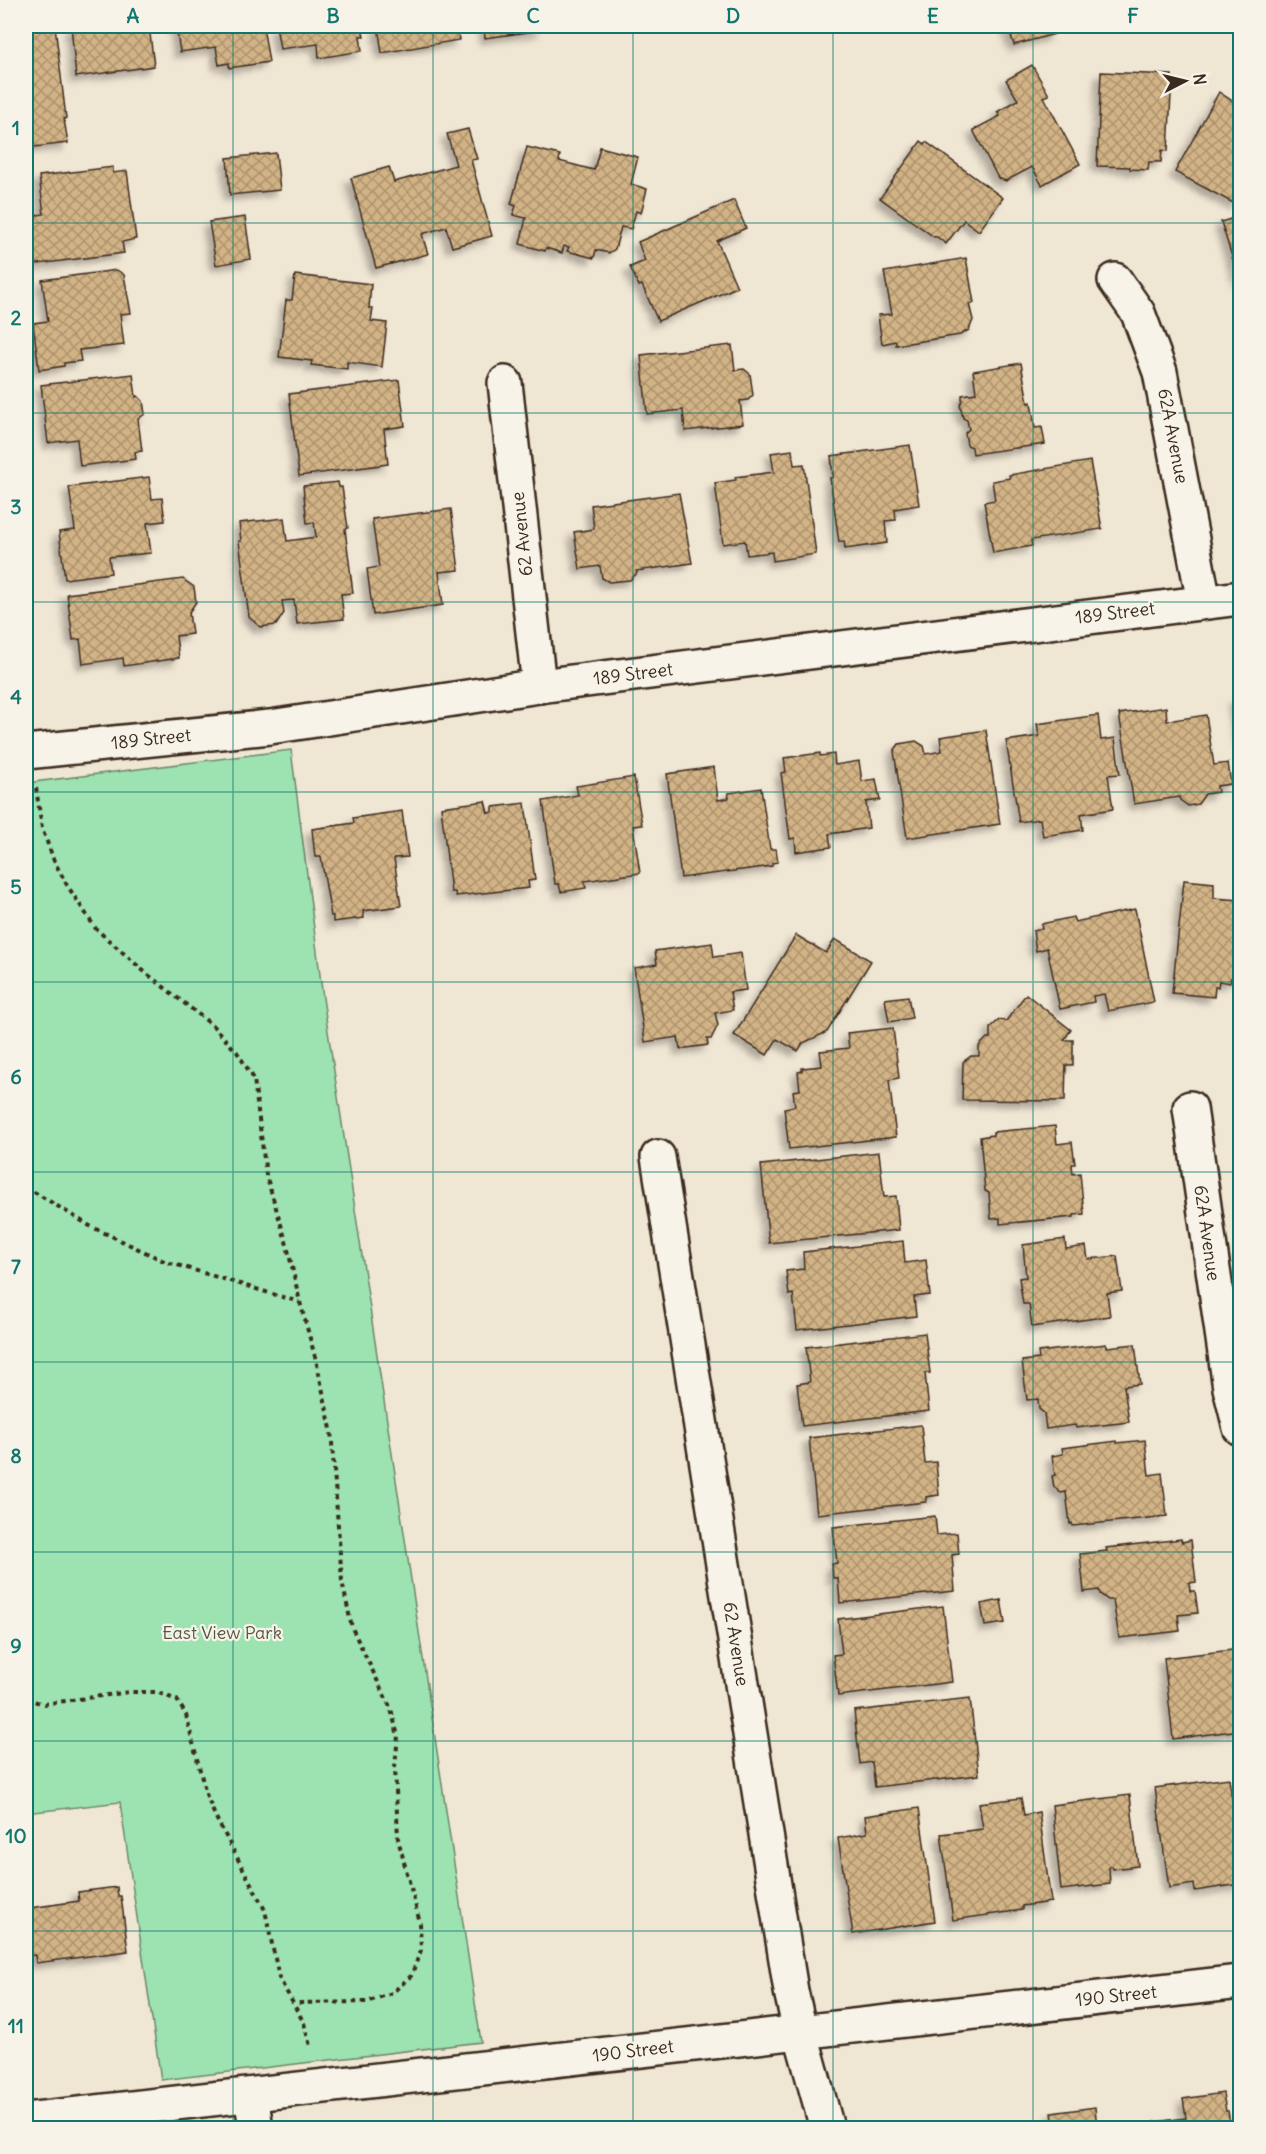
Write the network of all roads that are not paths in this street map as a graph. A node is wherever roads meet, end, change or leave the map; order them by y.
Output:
1 (1114, 280) dead end
2 (505, 383) dead end
3 (1240, 597) edge
4 (1204, 602) junction
5 (539, 686) junction
6 (26, 752) edge
7 (1190, 1108) dead end
8 (658, 1157) dead end
9 (1240, 1428) edge
10 (1240, 1982) edge
11 (800, 2031) junction
12 (251, 2095) junction
13 (26, 2120) edge
14 (256, 2128) edge
15 (827, 2128) edge

1 - 4 street, 62A Avenue
2 - 5 street, 62 Avenue
3 - 4 street, 189 Street
4 - 5 street, 189 Street
5 - 6 street, 189 Street
7 - 9 street, 62A Avenue
8 - 11 street, 62 Avenue
10 - 11 street, 190 Street
11 - 12 street, 190 Street
11 - 15 street, 62 Avenue
12 - 13 street, 190 Street
12 - 14 street

